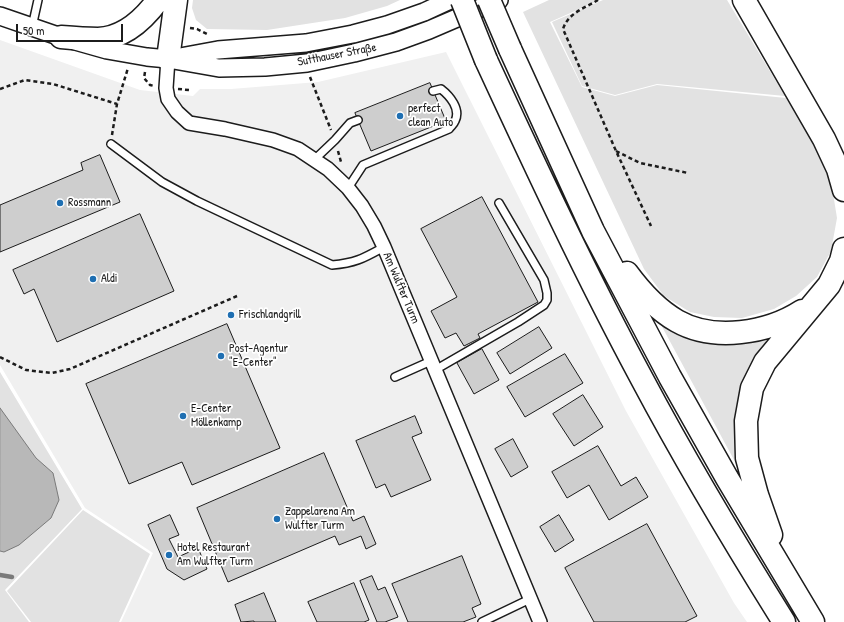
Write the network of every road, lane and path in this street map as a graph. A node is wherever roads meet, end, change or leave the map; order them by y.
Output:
1 (38, 0) edge
2 (158, 0) edge
3 (176, 0) edge
4 (450, 0) edge
5 (462, 0) edge
6 (489, 0) edge
7 (499, 0) edge
8 (598, 0) edge
9 (744, 0) edge
10 (0, 16) edge
11 (32, 27) junction
12 (61, 37) junction
13 (132, 54) junction
14 (168, 59) junction
15 (144, 78) dead end
16 (150, 85) dead end
17 (0, 89) edge
18 (433, 91) dead end
19 (117, 104) junction
20 (358, 120) dead end
21 (111, 144) joint
22 (616, 151) junction
23 (314, 160) junction
24 (688, 173) dead end
25 (348, 188) junction
26 (844, 190) edge
27 (499, 203) dead end
28 (652, 226) dead end
29 (593, 231) junction
30 (384, 247) junction
31 (844, 249) edge
32 (237, 296) dead end
33 (812, 305) junction
34 (0, 357) edge
35 (433, 366) junction
36 (395, 378) dead end
37 (785, 578) junction
38 (530, 599) junction
39 (482, 622) edge
40 (540, 622) edge
41 (784, 622) edge
42 (813, 622) edge

1 - 11 lane
2 - 12 highway
3 - 14 highway
4 - 14 street, Sutthauser Straße
5 - 41 highway, bridge
6 - 29 highway, bridge
7 - 14 street, Sutthauser Straße
8 - 22 path
9 - 26 highway
10 - 11 street, Sutthauser Straße
11 - 12 street, Sutthauser Straße
12 - 13 street, Sutthauser Straße
13 - 14 street, Sutthauser Straße
13 - 19 path
14 - 23 street, Am Wulfter Turm
15 - 16 path
17 - 19 path
18 - 25 lane
19 - 21 path
20 - 23 lane
21 - 30 lane
22 - 24 path
22 - 28 path
23 - 25 street, Am Wulfter Turm
25 - 30 street, Am Wulfter Turm
27 - 35 lane
29 - 33 highway
29 - 37 highway
30 - 35 street, Am Wulfter Turm
31 - 33 highway
32 - 34 path
33 - 37 highway
35 - 36 lane
35 - 38 street, Am Wulfter Turm
37 - 42 highway
38 - 39 lane
38 - 40 street, Am Wulfter Turm

